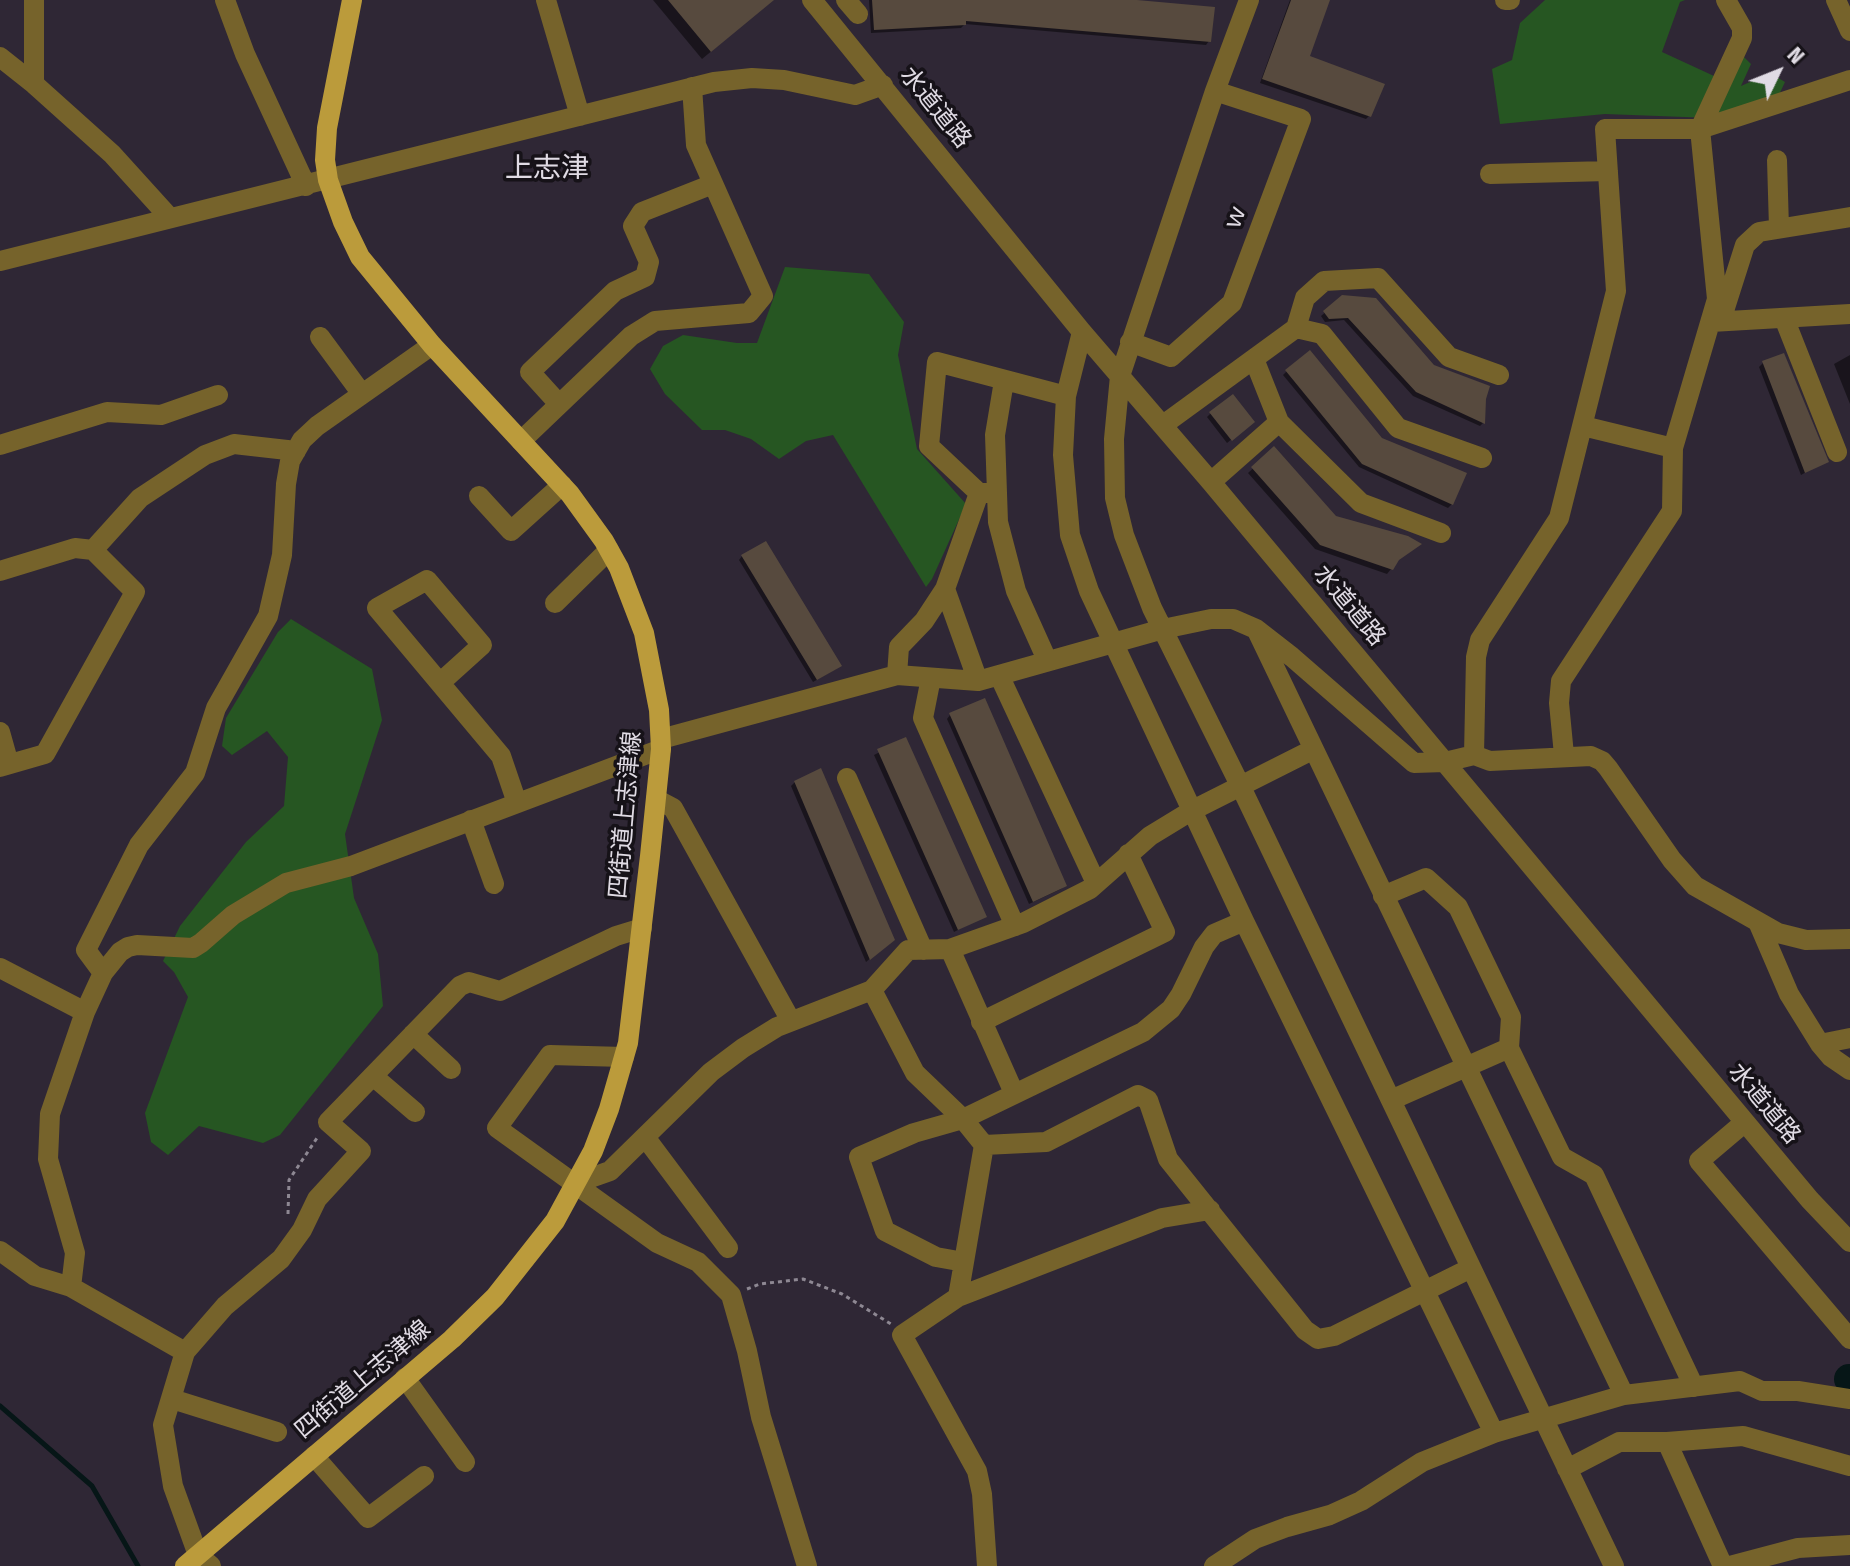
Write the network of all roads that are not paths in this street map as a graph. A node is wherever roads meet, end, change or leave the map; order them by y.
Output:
1 (34, 0) edge
2 (225, 0) edge
3 (352, 0) edge
4 (546, 0) edge
5 (812, 0) edge
6 (1249, 0) edge
7 (1726, 0) edge
8 (1836, 0) edge
9 (1850, 31) edge
10 (0, 57) edge
11 (1850, 80) edge
12 (34, 84) junction
13 (883, 85) junction
14 (692, 87) junction
15 (1215, 91) junction
16 (580, 116) junction
17 (1700, 129) junction
18 (1777, 160) dead end
19 (1608, 171) junction
20 (1490, 174) dead end
21 (328, 180) junction
22 (713, 184) junction
23 (306, 186) junction
24 (1850, 217) edge
25 (170, 218) junction
26 (1779, 228) junction
27 (0, 261) edge
28 (1850, 314) edge
29 (1784, 318) junction
30 (1716, 322) junction
31 (1296, 328) junction
32 (1082, 332) junction
33 (320, 337) dead end
34 (1130, 342) junction
35 (432, 345) junction
36 (1254, 359) junction
37 (1499, 375) dead end
38 (1120, 376) junction
39 (1004, 381) junction
40 (362, 394) junction
41 (218, 395) dead end
42 (1066, 396) junction
43 (559, 404) junction
44 (1279, 422) junction
45 (1163, 425) junction
46 (1583, 426) junction
47 (521, 441) junction
48 (0, 445) edge
49 (1673, 448) junction
50 (296, 451) junction
51 (1837, 452) dead end
52 (1482, 458) dead end
53 (1211, 482) junction
54 (562, 485) junction
55 (988, 493) junction
56 (479, 496) dead end
57 (1441, 533) dead end
58 (93, 550) junction
59 (609, 550) junction
60 (0, 571) edge
61 (945, 589) junction
62 (555, 603) dead end
63 (1163, 629) junction
64 (1256, 629) junction
65 (1113, 644) junction
66 (1047, 660) junction
67 (897, 675) junction
68 (999, 675) junction
69 (931, 678) junction
70 (978, 681) junction
71 (441, 682) junction
72 (0, 732) edge
73 (661, 744) junction
74 (1312, 750) junction
75 (1474, 755) junction
76 (1564, 755) junction
77 (1445, 762) junction
78 (5, 765) edge
79 (847, 778) dead end
80 (1240, 785) junction
81 (656, 799) junction
82 (517, 803) junction
83 (1191, 811) junction
84 (471, 820) junction
85 (1128, 854) junction
86 (1096, 883) junction
87 (494, 884) dead end
88 (1383, 896) junction
89 (1244, 921) junction
90 (1758, 922) junction
91 (1015, 926) junction
92 (642, 928) junction
93 (1850, 939) edge
94 (950, 949) junction
95 (923, 950) junction
96 (0, 968) edge
97 (103, 973) junction
98 (872, 990) junction
99 (85, 1012) junction
100 (791, 1021) junction
101 (981, 1022) junction
102 (413, 1034) junction
103 (1850, 1038) edge
104 (1820, 1044) junction
105 (1509, 1048) junction
106 (624, 1057) junction
107 (1465, 1067) junction
108 (451, 1069) dead end
109 (1850, 1070) edge
110 (373, 1076) junction
111 (1014, 1093) junction
112 (1391, 1100) junction
113 (415, 1112) dead end
114 (963, 1119) junction
115 (1745, 1122) junction
116 (645, 1137) junction
117 (984, 1145) junction
118 (576, 1183) junction
119 (1210, 1210) junction
120 (1850, 1242) edge
121 (728, 1248) dead end
122 (0, 1251) edge
123 (964, 1262) junction
124 (1471, 1268) junction
125 (71, 1287) junction
126 (1423, 1291) junction
127 (958, 1297) junction
128 (1850, 1339) edge
129 (185, 1352) junction
130 (405, 1378) junction
131 (1694, 1387) junction
132 (1624, 1395) junction
133 (172, 1399) junction
134 (1850, 1399) edge
135 (1543, 1418) junction
136 (277, 1432) dead end
137 (1494, 1433) junction
138 (1667, 1442) junction
139 (314, 1456) junction
140 (465, 1462) dead end
141 (1850, 1466) edge
142 (1567, 1469) junction
143 (424, 1476) dead end
144 (1850, 1545) edge
145 (198, 1562) edge
146 (807, 1566) edge
147 (987, 1566) edge
148 (1214, 1566) edge
149 (1614, 1566) edge
150 (1729, 1566) edge

1 - 12 street
2 - 23 street
3 - 21 main road, 四街道上志津線
4 - 16 street
5 - 13 street, 水道道路
6 - 15 street
7 - 17 street
8 - 9 street
10 - 12 street
11 - 17 street
12 - 25 street
13 - 14 street
13 - 32 street, 水道道路
14 - 16 street
14 - 22 street
15 - 34 street
15 - 34 street, ｗ
16 - 21 street
17 - 19 street
17 - 30 street
18 - 26 street
19 - 20 street
19 - 46 street
21 - 23 street
21 - 35 main road, 四街道上志津線
22 - 43 street
22 - 43 street
23 - 25 street
24 - 26 street
25 - 27 street
26 - 30 street
28 - 29 street
29 - 30 street
29 - 51 street
30 - 49 street
31 - 36 street
31 - 37 street
31 - 52 street
32 - 38 street, 水道道路
32 - 42 street
33 - 40 street
34 - 38 street
35 - 40 street
35 - 47 main road, 四街道上志津線
36 - 44 street
36 - 45 street
38 - 45 street, 水道道路
38 - 63 street
39 - 42 street
39 - 55 street
39 - 55 street
40 - 50 street
41 - 48 street
42 - 65 street
43 - 47 street
44 - 53 street
44 - 57 street
45 - 53 street, 水道道路
46 - 49 street
46 - 75 street
47 - 54 main road, 四街道上志津線
49 - 76 street
50 - 58 street
50 - 97 street
53 - 77 street, 水道道路
54 - 56 street
54 - 59 main road, 四街道上志津線
55 - 61 street
55 - 66 street
58 - 60 street
58 - 78 street
59 - 62 street
59 - 73 main road, 四街道上志津線
61 - 67 street
61 - 70 street
63 - 64 street
63 - 65 street
63 - 80 street
64 - 74 street
64 - 77 street
65 - 66 street
65 - 83 street
66 - 68 street
67 - 69 street
67 - 73 street
68 - 70 street
68 - 86 street
69 - 70 street
69 - 91 street
71 - 71 street
71 - 82 street
72 - 78 street
73 - 81 main road, 四街道上志津線
73 - 82 street
74 - 80 street
74 - 88 street
75 - 76 street
75 - 77 street
76 - 90 street
77 - 115 street, 水道道路
79 - 95 street
80 - 83 street
80 - 112 street
81 - 92 main road, 四街道上志津線
81 - 100 street
82 - 84 street
83 - 85 street
83 - 89 street
84 - 87 street
84 - 97 street
85 - 86 street
85 - 101 street
86 - 91 street
88 - 105 street
88 - 107 street
89 - 111 street
89 - 126 street
90 - 93 street
90 - 104 street
91 - 94 street
92 - 102 street
92 - 106 main road, 四街道上志津線
94 - 95 street
94 - 101 street
95 - 98 street
96 - 99 street
97 - 99 street
98 - 100 street
98 - 114 street
99 - 125 street
100 - 116 street
101 - 111 street
102 - 108 street
102 - 110 street
103 - 104 street
104 - 109 street
105 - 107 street
105 - 131 street
106 - 118 main road, 四街道上志津線
106 - 118 street
107 - 112 street
107 - 132 street
110 - 113 street
110 - 129 street
111 - 114 street
112 - 124 street
114 - 117 street
114 - 123 street
115 - 120 street, 水道道路
115 - 128 street
116 - 118 street
116 - 121 street
117 - 119 street
117 - 123 street
118 - 130 main road, 四街道上志津線
118 - 146 street
119 - 126 street
119 - 127 street
122 - 125 street
123 - 127 street
124 - 126 street
124 - 135 street
125 - 129 street
126 - 137 street
127 - 147 street
129 - 133 street
130 - 139 main road, 四街道上志津線
130 - 140 street
131 - 132 street
131 - 134 street
132 - 135 street
133 - 136 street
133 - 145 street
135 - 137 street
135 - 142 street
137 - 148 street
138 - 141 street
138 - 142 street
138 - 150 street
139 - 143 street
139 - 145 main road, 四街道上志津線
142 - 149 street
144 - 150 street

